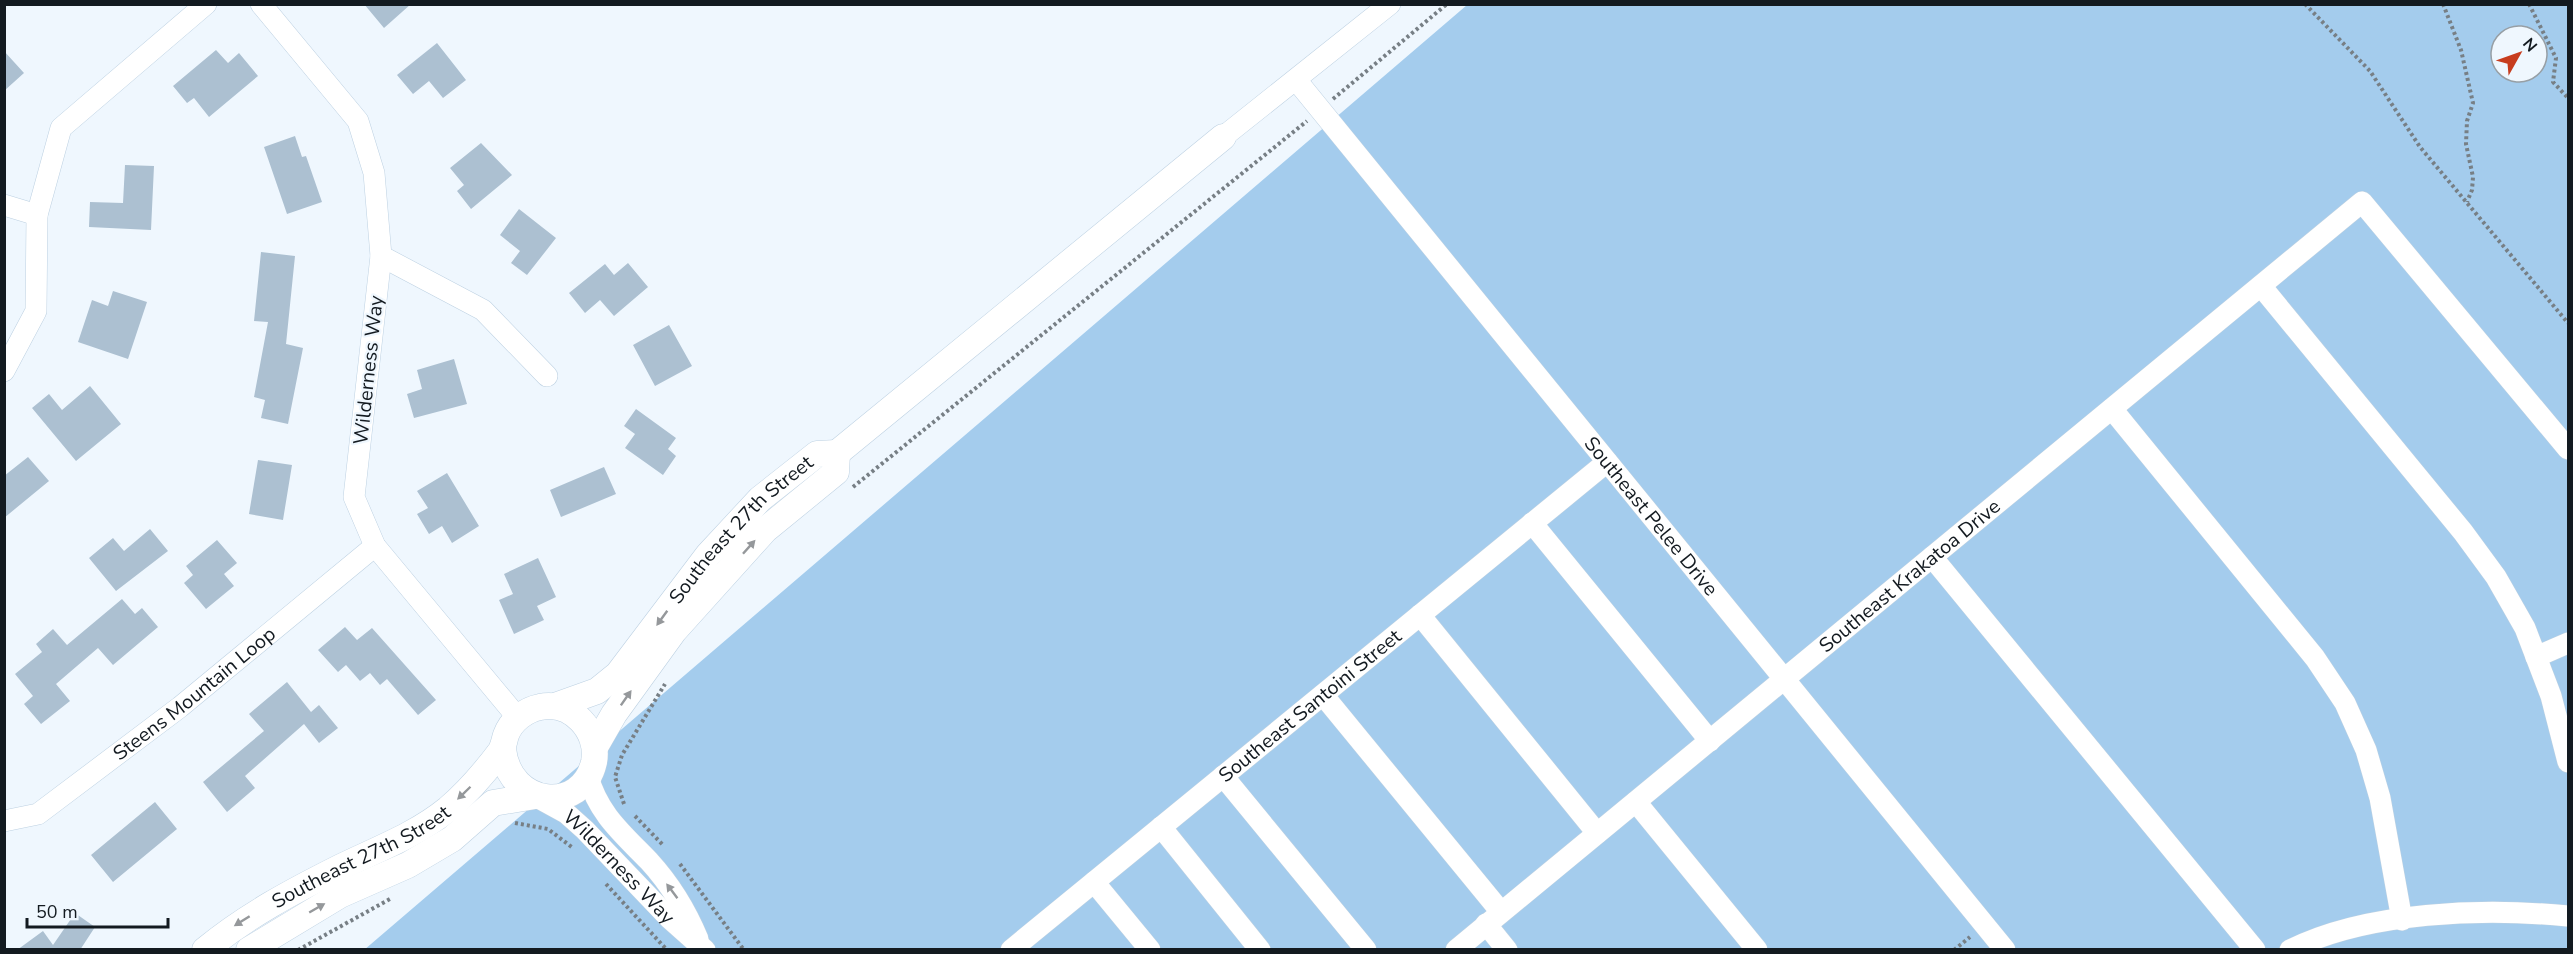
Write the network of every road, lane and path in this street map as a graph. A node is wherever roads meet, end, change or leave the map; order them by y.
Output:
1 (206, 4) edge
2 (261, 4) edge
3 (1390, 4) edge
4 (1447, 4) edge
5 (2305, 4) edge
6 (2444, 4) edge
7 (2529, 4) edge
8 (1297, 81) junction
9 (2568, 98) edge
10 (1319, 110) junction
11 (1223, 137) joint
12 (2467, 202) junction
13 (4, 205) edge
14 (37, 215) junction
15 (381, 256) junction
16 (2261, 286) junction
17 (2568, 323) edge
18 (4, 371) edge
19 (547, 376) dead end
20 (2112, 409) junction
21 (2568, 449) edge
22 (837, 453) junction
23 (1607, 462) junction
24 (848, 492) dead end
25 (1532, 523) junction
26 (375, 546) junction
27 (1932, 557) junction
28 (1420, 615) junction
29 (2568, 643) edge
30 (2536, 657) junction
31 (668, 679) dead end
32 (1785, 679) junction
33 (1323, 695) junction
34 (555, 706) junction
35 (518, 718) junction
36 (1710, 741) junction
37 (595, 747) junction
38 (503, 749) junction
39 (2568, 762) edge
40 (588, 776) junction
41 (1223, 776) junction
42 (535, 796) junction
43 (1636, 802) junction
44 (4, 821) edge
45 (508, 824) dead end
46 (1161, 827) junction
47 (1597, 833) junction
48 (666, 848) dead end
49 (578, 852) dead end
50 (673, 856) dead end
51 (601, 877) dead end
52 (1094, 882) junction
53 (392, 897) dead end
54 (2568, 916) edge
55 (1494, 918) junction
56 (2402, 920) junction
57 (702, 946) edge
58 (205, 950) edge
59 (249, 950) edge
60 (298, 950) edge
61 (667, 950) edge
62 (744, 950) edge
63 (1011, 950) edge
64 (1150, 950) edge
65 (1260, 950) edge
66 (1366, 950) edge
67 (1456, 950) edge
68 (1507, 950) edge
69 (1757, 950) edge
70 (2006, 950) edge
71 (2255, 950) edge
72 (2290, 950) edge

1 - 14 street
2 - 15 street, Wilderness Way
3 - 8 street
4 - 10 path
5 - 12 path
6 - 12 path
7 - 9 path
8 - 10 street, Southeast Pelee Drive
8 - 11 street
10 - 23 street, Southeast Pelee Drive
10 - 24 path
11 - 22 main road
12 - 17 path
13 - 14 street
14 - 18 street
15 - 19 street
15 - 26 street, Wilderness Way
16 - 20 street, Southeast Krakatoa Drive
16 - 21 street, Southeast Krakatoa Drive
16 - 30 street
20 - 27 street, Southeast Krakatoa Drive
20 - 56 street
22 -> 34 main road, Southeast 27th Street
37 -> 22 main road, Southeast 27th Street
23 - 25 street, Southeast Santoini Street
23 - 32 street, Southeast Pelee Drive
25 - 28 street, Southeast Santoini Street
25 - 36 street
26 - 35 street, Wilderness Way
26 - 44 street, Steens Mountain Loop
27 - 32 street, Southeast Krakatoa Drive
27 - 71 street
28 - 33 street, Southeast Santoini Street
28 - 47 street
29 - 30 street
30 - 39 street
31 - 48 path
32 - 36 street, Southeast Krakatoa Drive
32 - 70 street, Southeast Pelee Drive
33 - 41 street, Southeast Santoini Street
33 - 55 street
34 - 35 main road
34 - 37 main road
35 - 38 main road
36 - 43 street, Southeast Krakatoa Drive
37 - 40 main road
38 - 42 main road
38 -> 58 main road, Southeast 27th Street
40 - 42 main road
57 -> 40 street, Wilderness Way
41 - 46 street, Southeast Santoini Street
41 - 66 street
42 - 57 street, Wilderness Way
59 -> 42 main road, Southeast 27th Street
43 - 47 street, Southeast Krakatoa Drive
43 - 69 street
45 - 49 path
46 - 52 street, Southeast Santoini Street
46 - 65 street
47 - 55 street, Southeast Krakatoa Drive
50 - 62 path
51 - 61 path
52 - 63 street, Southeast Santoini Street
52 - 64 street
53 - 60 path
54 - 56 street
55 - 67 street, Southeast Krakatoa Drive
55 - 68 street
56 - 72 street

